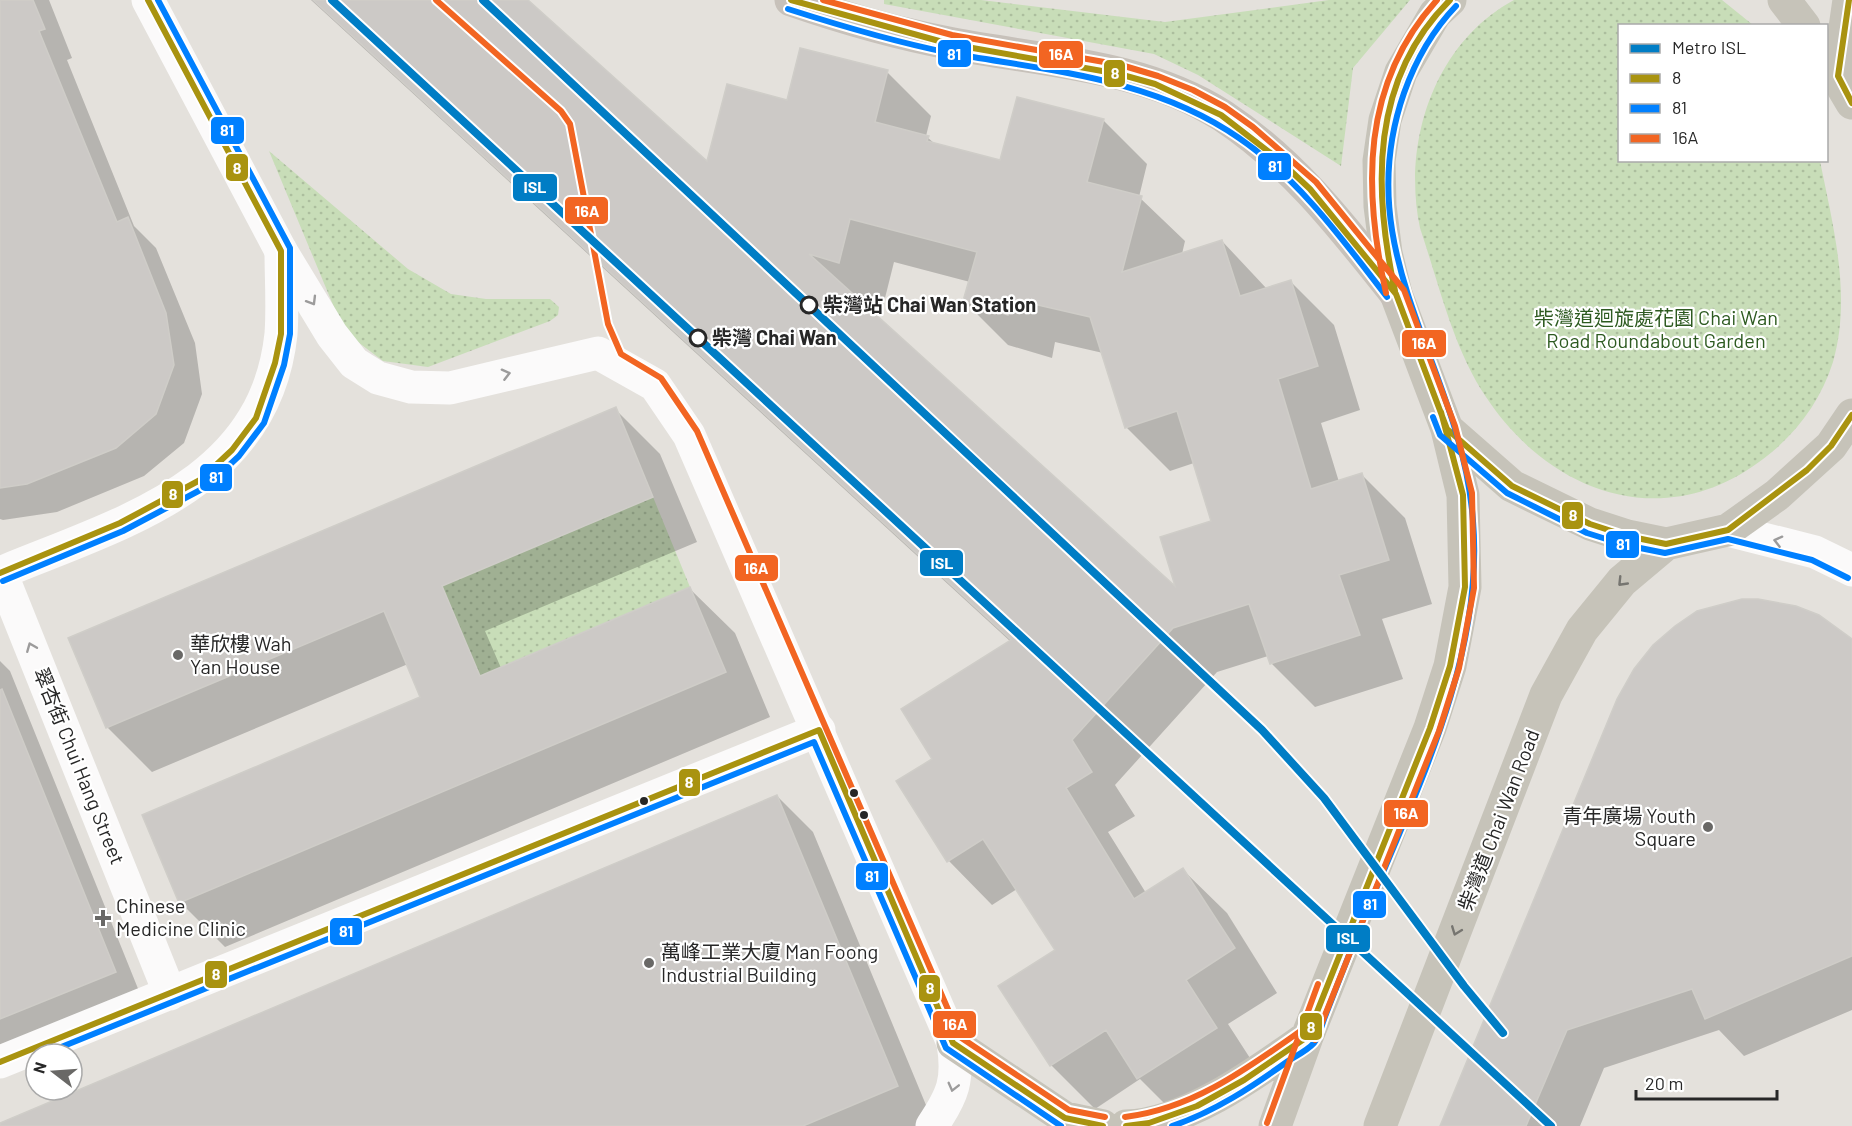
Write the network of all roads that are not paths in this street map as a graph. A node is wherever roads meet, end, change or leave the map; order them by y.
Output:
1 (148, 0) edge
2 (791, 0) edge
3 (1450, 0) edge
4 (1784, 0) edge
5 (1849, 0) edge
6 (1802, 24) edge
7 (1839, 79) edge
8 (281, 251) junction
9 (1396, 294) junction
10 (1852, 415) edge
11 (1447, 429) junction
12 (1728, 530) junction
13 (1666, 544) junction
14 (1852, 570) edge
15 (1, 573) edge
16 (819, 730) junction
17 (170, 994) junction
18 (1307, 1036) junction
19 (953, 1043) junction
20 (0, 1062) edge
21 (932, 1126) edge
22 (1103, 1126) edge
23 (1126, 1126) edge
24 (1275, 1126) edge
25 (1380, 1126) edge

1 - 8 street
2 - 9 highway
3 - 9 main road, 柴灣道 Chai Wan Road
4 - 6 main road
5 - 7 main road
8 - 15 street
8 -> 16 street
9 - 11 main road, 柴灣道 Chai Wan Road
10 - 12 main road, 柴灣道 Chai Wan Road
11 - 13 main road, 柴灣道 Chai Wan Road
11 - 18 main road, 柴灣道 Chai Wan Road
12 - 13 main road, 柴灣道 Chai Wan Road
14 -> 12 street
13 -> 25 main road, 柴灣道 Chai Wan Road
17 -> 15 street, 翠杏街 Chui Hang Street
16 - 17 street
16 - 19 street
17 - 20 street
18 - 23 main road
18 - 24 main road, 柴灣道 Chai Wan Road
19 -> 21 street
19 - 22 main road

